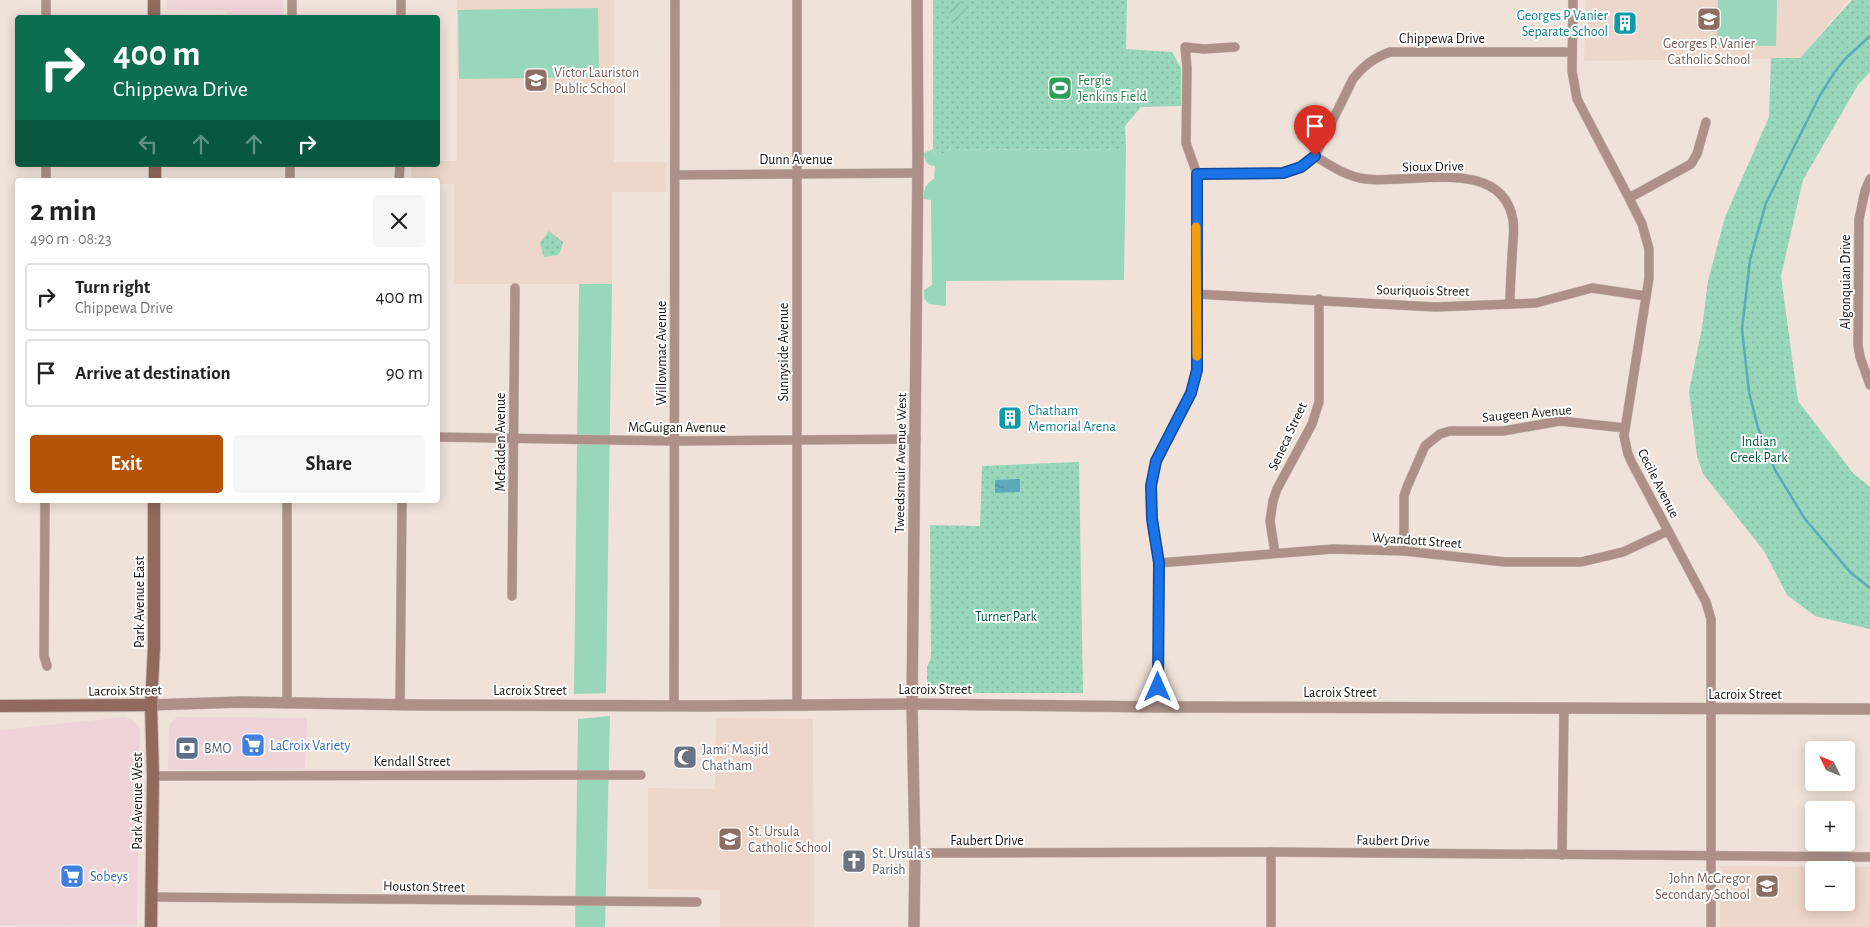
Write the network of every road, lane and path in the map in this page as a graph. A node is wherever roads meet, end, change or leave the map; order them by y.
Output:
1 (46, 0) edge
2 (154, 0) edge
3 (292, 0) edge
4 (402, 0) edge
5 (675, 0) edge
6 (798, 0) edge
7 (917, 0) edge
8 (1574, 0) edge
9 (46, 15) edge
10 (154, 15) edge
11 (292, 15) edge
12 (401, 15) edge
13 (1235, 47) dead end
14 (1572, 52) junction
15 (1706, 122) dead end
16 (1315, 156) junction
17 (798, 173) junction
18 (917, 173) junction
19 (1197, 174) junction
20 (675, 175) junction
21 (1870, 179) edge
22 (1630, 198) junction
23 (515, 288) dead end
24 (1196, 294) junction
25 (1646, 296) junction
26 (1319, 299) junction
27 (1510, 304) junction
28 (1870, 385) edge
29 (1625, 428) junction
30 (440, 437) edge
31 (515, 439) junction
32 (916, 439) junction
33 (675, 441) junction
34 (796, 441) junction
35 (45, 503) edge
36 (154, 503) edge
37 (287, 503) edge
38 (402, 503) edge
39 (1668, 531) junction
40 (1404, 551) junction
41 (1274, 553) junction
42 (1159, 563) junction
43 (512, 596) dead end
44 (47, 666) dead end
45 (287, 702) junction
46 (912, 704) junction
47 (151, 705) junction
48 (400, 705) junction
49 (797, 705) junction
50 (0, 706) edge
51 (674, 706) junction
52 (1158, 707) junction
53 (1564, 708) junction
54 (1711, 709) junction
55 (1870, 709) edge
56 (641, 775) dead end
57 (152, 776) junction
58 (1271, 852) junction
59 (915, 854) junction
60 (1562, 855) junction
61 (1712, 856) junction
62 (1870, 857) edge
63 (152, 897) junction
64 (697, 902) dead end
65 (151, 927) edge
66 (914, 927) edge
67 (1271, 927) edge
68 (1711, 927) edge

1 - 9 street
2 - 10 main road
3 - 11 street
4 - 12 street
5 - 20 street, Willowmac Avenue
6 - 17 street, Sunnyside Avenue
7 - 18 street, Tweedsmuir Avenue West
8 - 14 street, Cecile Avenue
13 - 19 street
14 - 16 street, Chippewa Drive
14 - 22 street, Cecile Avenue
15 - 22 street
16 - 19 street
16 - 27 street, Sioux Drive
17 - 18 street, Dunn Avenue
17 - 20 street, Dunn Avenue
17 - 34 street, Sunnyside Avenue
18 - 32 street, Tweedsmuir Avenue West
19 - 24 street
20 - 33 street, Willowmac Avenue
21 - 28 street, Algonquian Drive
22 - 25 street, Cecile Avenue
23 - 31 street, McFadden Avenue
24 - 26 street, Souriquois Street
24 - 42 street
25 - 27 street, Souriquois Street
25 - 29 street, Cecile Avenue
26 - 27 street, Souriquois Street
26 - 41 street, Seneca Street
29 - 39 street, Cecile Avenue
29 - 40 street, Saugeen Avenue
30 - 31 street, McGuigan Avenue
31 - 33 street, McGuigan Avenue
31 - 43 street, McFadden Avenue
32 - 34 street, McGuigan Avenue
32 - 46 street, Tweedsmuir Avenue West
33 - 34 street, McGuigan Avenue
33 - 51 street, Willowmac Avenue
34 - 49 street, Sunnyside Avenue
35 - 44 street
36 - 47 main road, Park Avenue East
37 - 45 street
38 - 48 street
39 - 40 street, Wyandott Street
39 - 54 street, Cecile Avenue
40 - 41 street, Wyandott Street
41 - 42 street, Wyandott Street
42 - 52 street
45 - 47 street, Lacroix Street
45 - 48 street, Lacroix Street
46 - 49 street, Lacroix Street
46 - 52 street, Lacroix Street
46 - 59 street, Tweedsmuir Avenue West
47 - 50 main road, Lacroix Street
47 - 57 main road, Park Avenue West
48 - 51 street, Lacroix Street
49 - 51 street, Lacroix Street
52 - 53 street, Lacroix Street
53 - 54 street, Lacroix Street
53 - 60 street
54 - 55 street, Lacroix Street
54 - 61 street, Cecile Avenue
56 - 57 street, Kendall Street
57 - 63 main road, Park Avenue West
58 - 59 street, Faubert Drive
58 - 60 street, Faubert Drive
58 - 67 street
59 - 66 street, Tweedsmuir Avenue West
60 - 61 street, Faubert Drive
61 - 62 street, Faubert Drive
61 - 68 street, Cecile Avenue
63 - 64 street, Houston Street
63 - 65 main road, Park Avenue West

